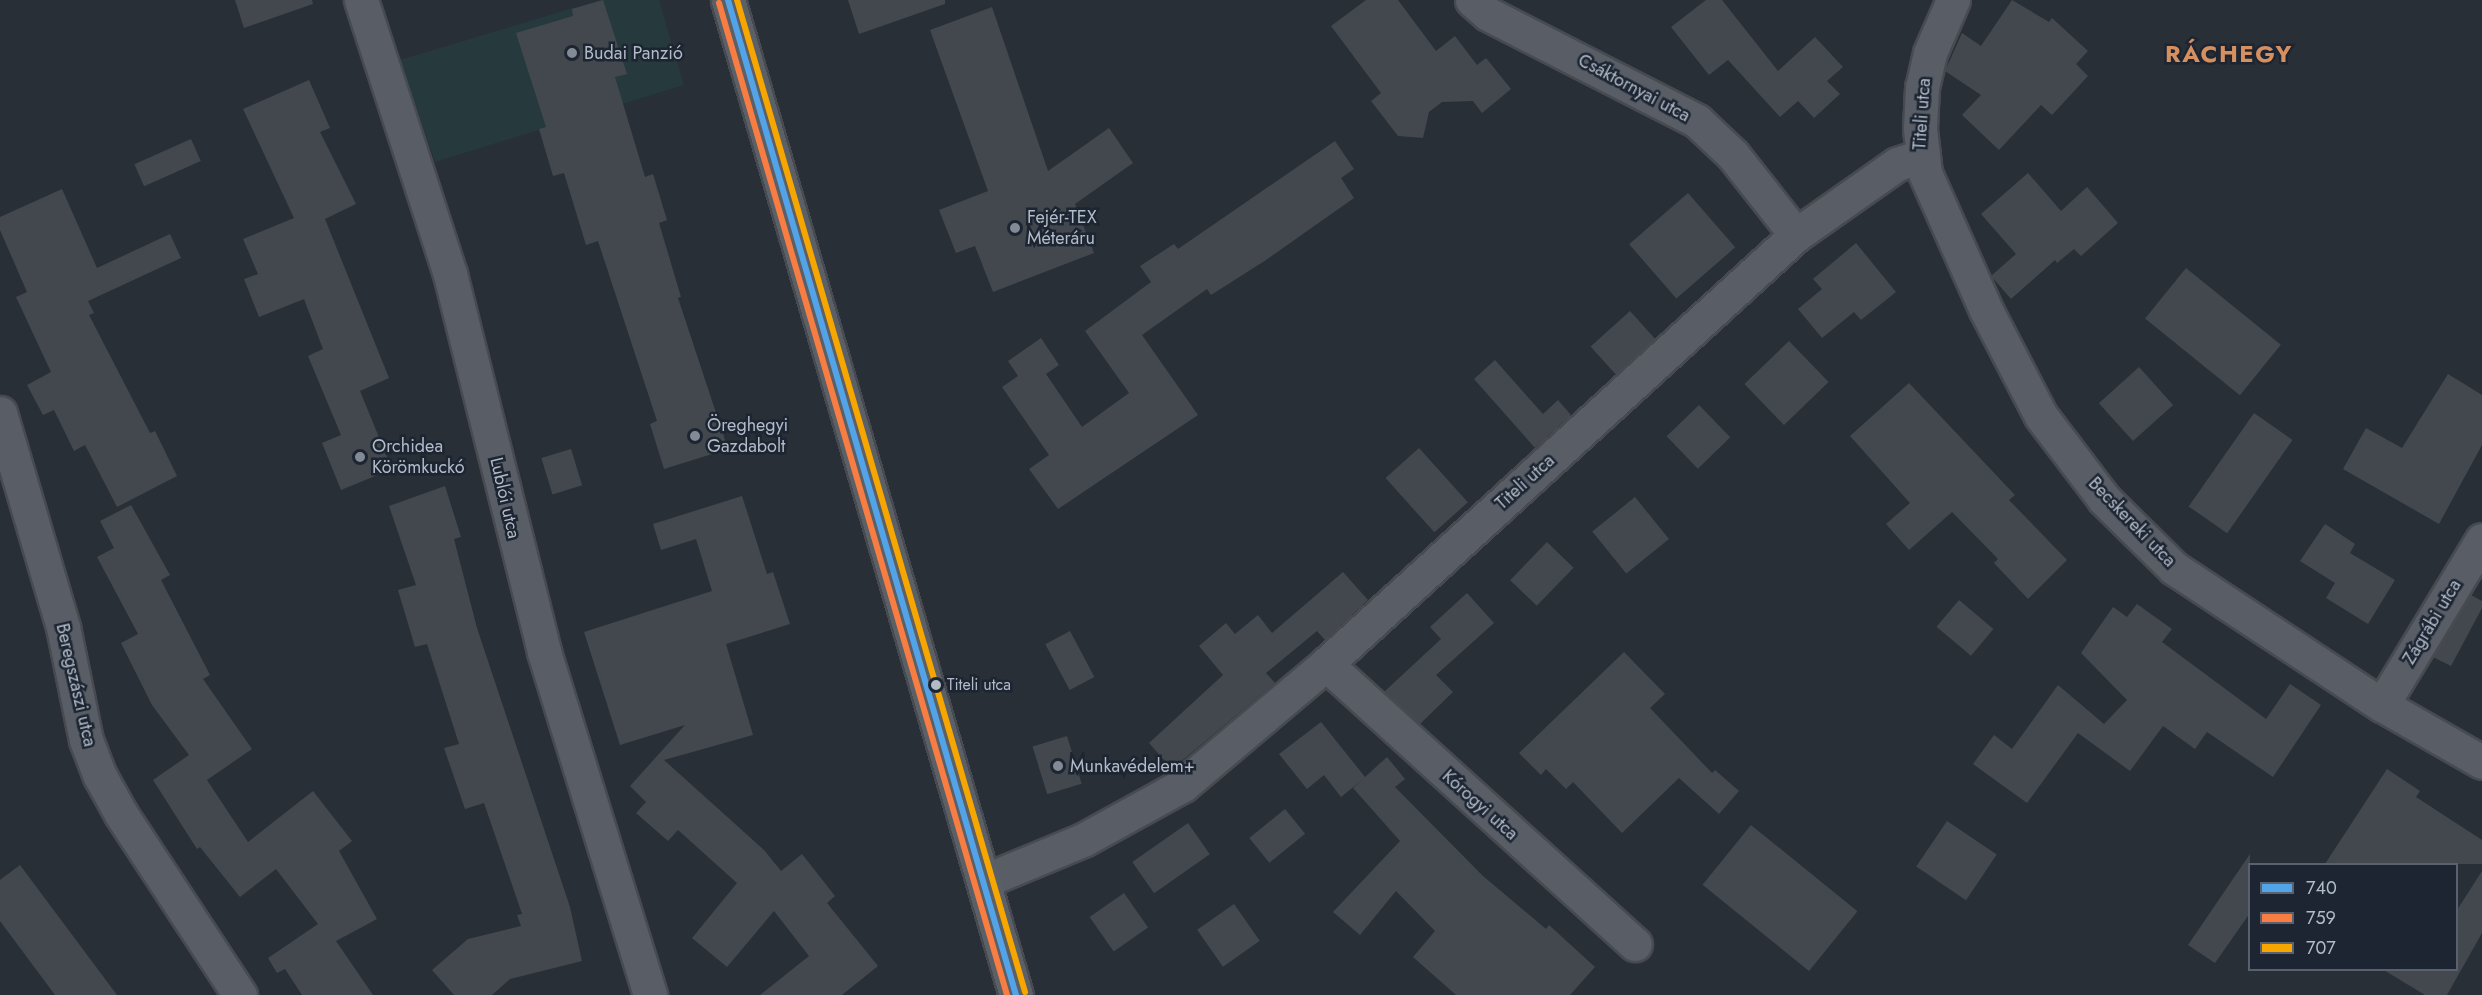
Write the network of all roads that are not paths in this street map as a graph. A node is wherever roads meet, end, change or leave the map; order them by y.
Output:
1 (361, 0) edge
2 (728, 0) edge
3 (1472, 0) edge
4 (1953, 0) edge
5 (1922, 156) junction
6 (1796, 235) junction
7 (0, 413) edge
8 (2482, 540) edge
9 (1326, 664) junction
10 (2382, 705) junction
11 (2482, 762) edge
12 (984, 881) junction
13 (1635, 944) dead end
14 (240, 995) edge
15 (650, 995) edge
16 (1016, 995) edge

1 - 15 street, Lublói utca
2 - 12 main road
3 - 6 street, Csáktornyai utca
4 - 5 street, Titeli utca
5 - 6 street, Titeli utca
5 - 10 street, Becskereki utca
6 - 9 street, Titeli utca
7 - 14 street, Beregszászi utca
8 - 10 street, Zágrábi utca
9 - 12 street, Titeli utca
9 - 13 street, Kórogyi utca
10 - 11 street, Becskereki utca
12 - 16 main road

